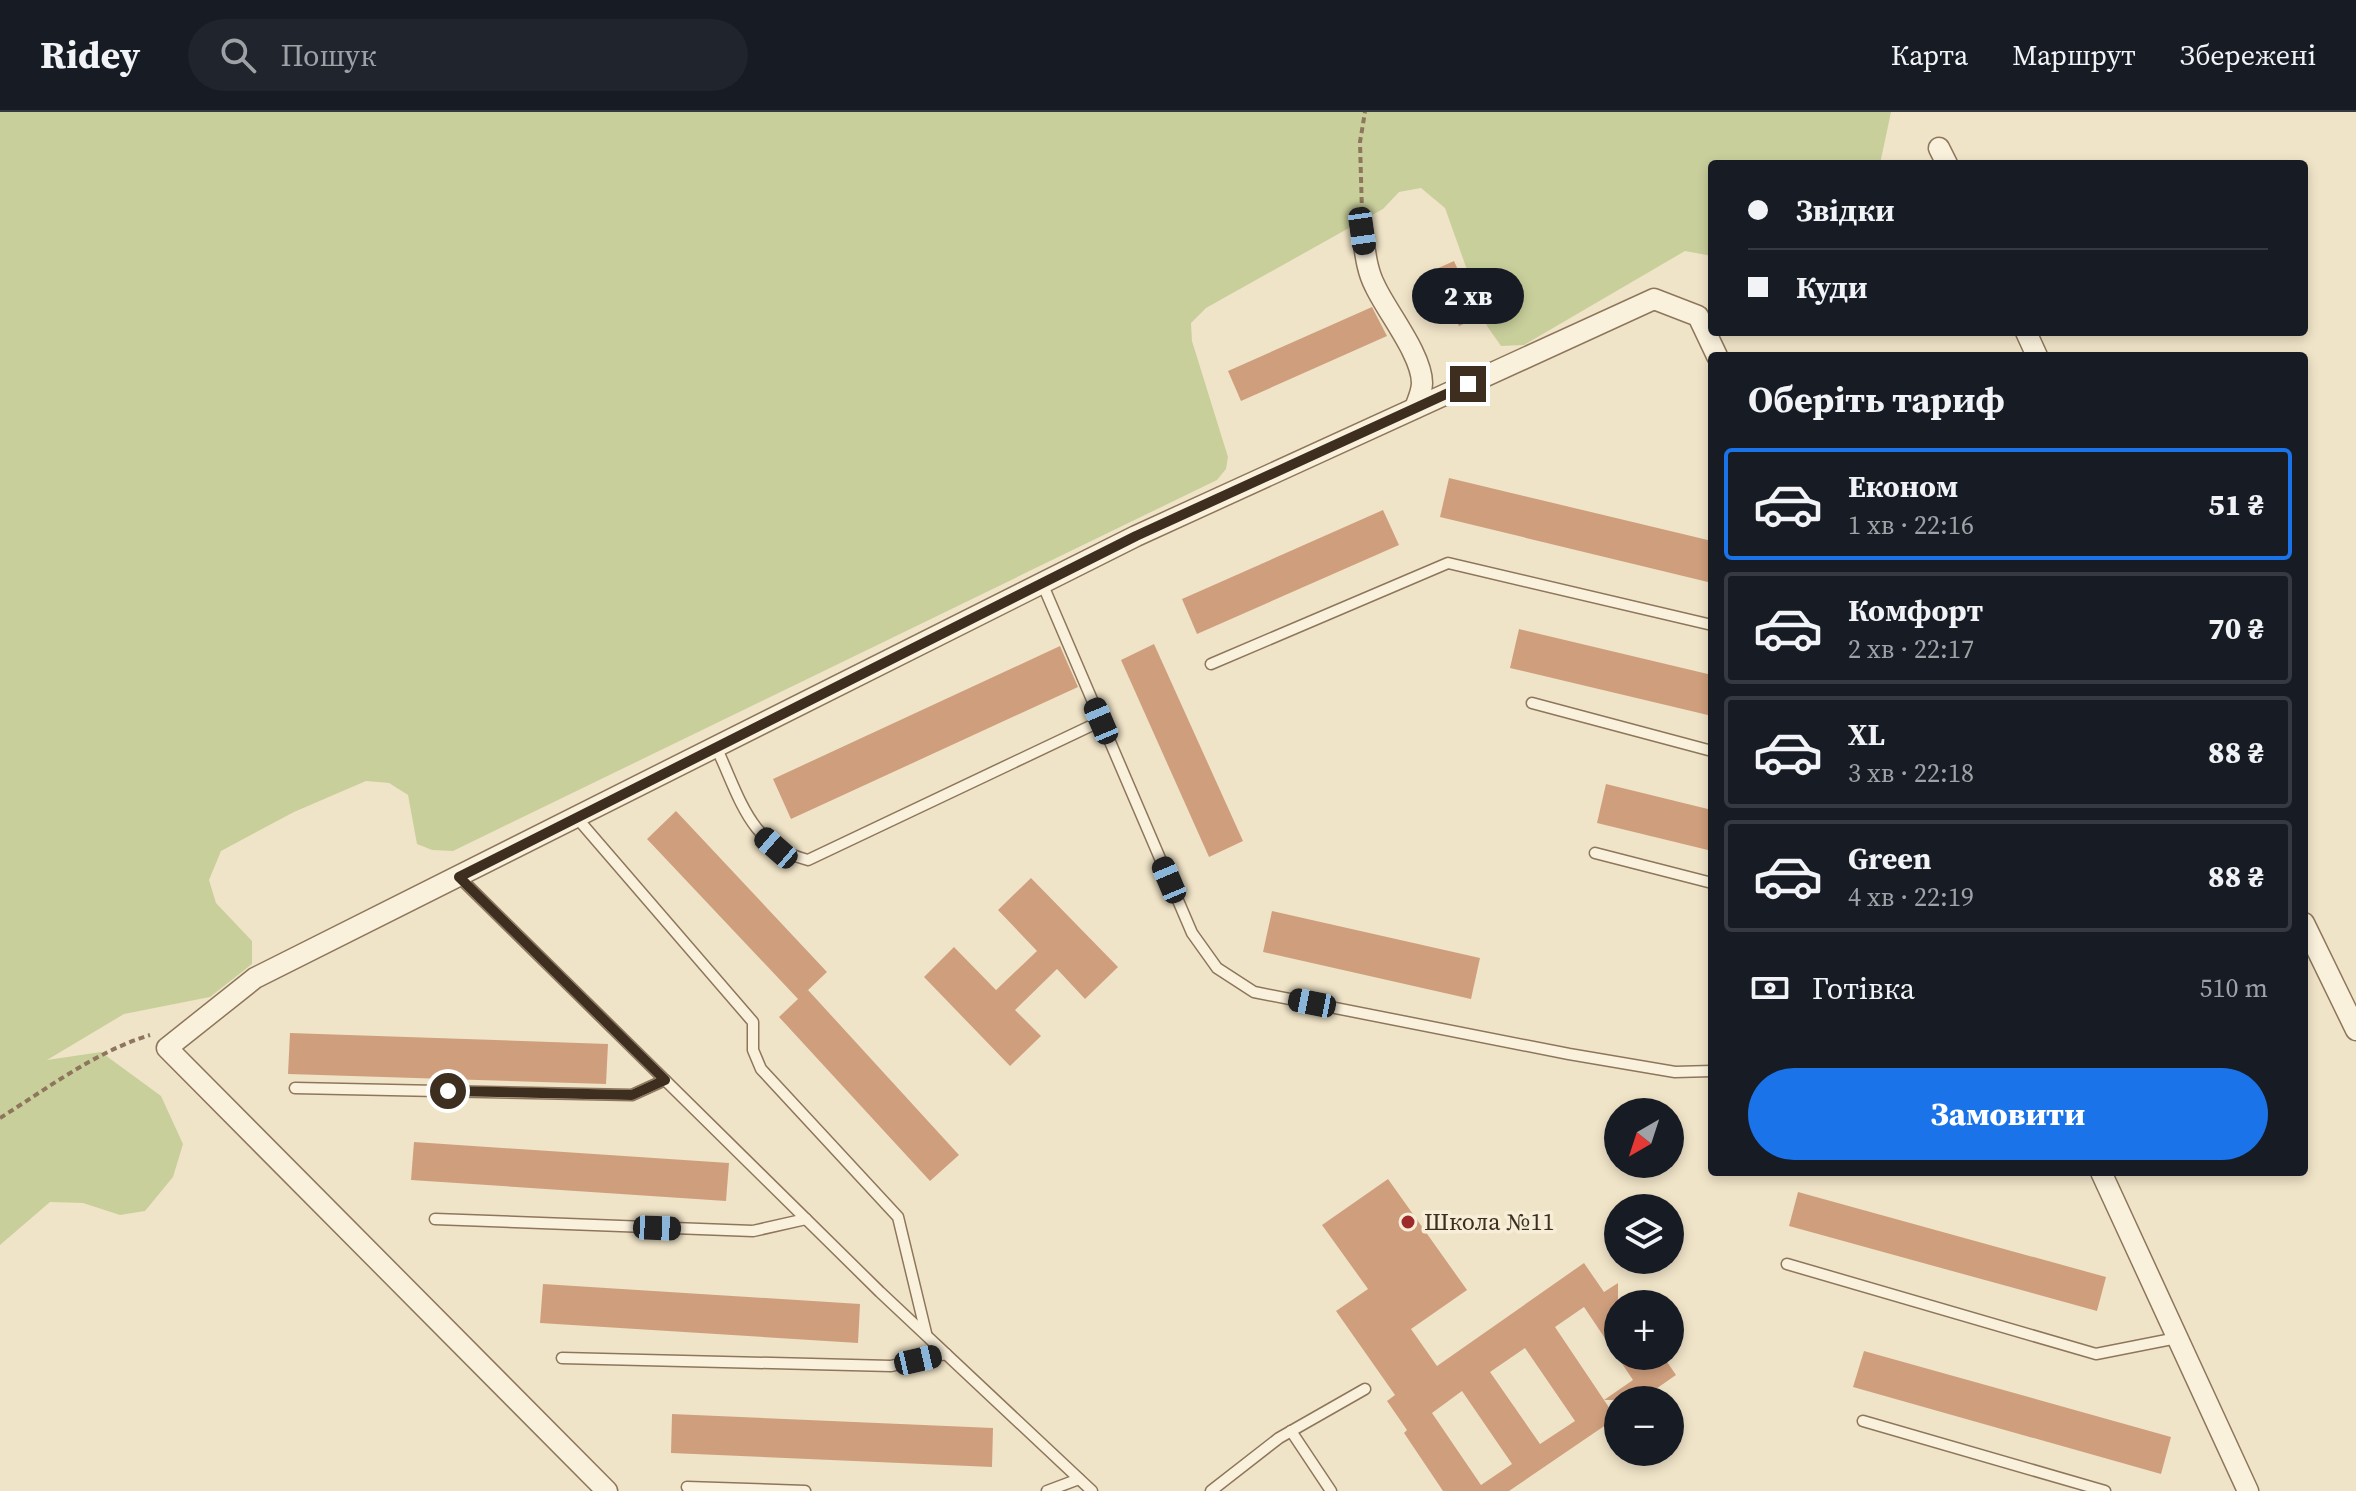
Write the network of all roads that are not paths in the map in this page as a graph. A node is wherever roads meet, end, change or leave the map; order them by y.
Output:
1 (1362, 231) road end
2 (1705, 312) edge
3 (1415, 408) junction
4 (1042, 583) junction
5 (1708, 624) edge
6 (1211, 664) dead end
7 (1532, 703) dead end
8 (1101, 721) junction
9 (716, 747) junction
10 (1708, 750) edge
11 (577, 818) junction
12 (1595, 853) dead end
13 (459, 877) junction
14 (1708, 882) edge
15 (2308, 931) edge
16 (2356, 1030) edge
17 (1708, 1071) edge
18 (665, 1080) junction
19 (295, 1088) dead end
20 (2103, 1176) edge
21 (435, 1219) dead end
22 (806, 1219) junction
23 (1787, 1264) dead end
24 (926, 1335) junction
25 (2177, 1338) junction
26 (946, 1354) junction
27 (562, 1358) dead end
28 (1365, 1389) dead end
29 (1863, 1421) dead end
30 (1291, 1431) junction
31 (1079, 1479) junction
32 (687, 1487) dead end
33 (607, 1491) edge
34 (805, 1491) edge
35 (1047, 1491) edge
36 (1092, 1491) edge
37 (1212, 1491) edge
38 (1331, 1491) edge
39 (2105, 1491) edge
40 (2248, 1491) edge

1 - 3 street
2 - 3 street
3 - 4 street
4 - 8 lane
4 - 9 street
5 - 6 lane
7 - 10 lane
8 - 9 lane
8 - 17 lane
9 - 11 street
11 - 13 street
11 - 24 lane
12 - 14 lane
13 - 18 lane
13 - 33 street
15 - 16 street
18 - 19 lane
18 - 22 lane
20 - 25 street
21 - 22 lane
22 - 24 lane
23 - 25 lane
24 - 26 lane
25 - 40 street
26 - 27 lane
26 - 31 lane
28 - 30 lane
29 - 39 lane
30 - 37 lane
30 - 38 lane
31 - 35 lane
31 - 36 lane
32 - 34 lane

